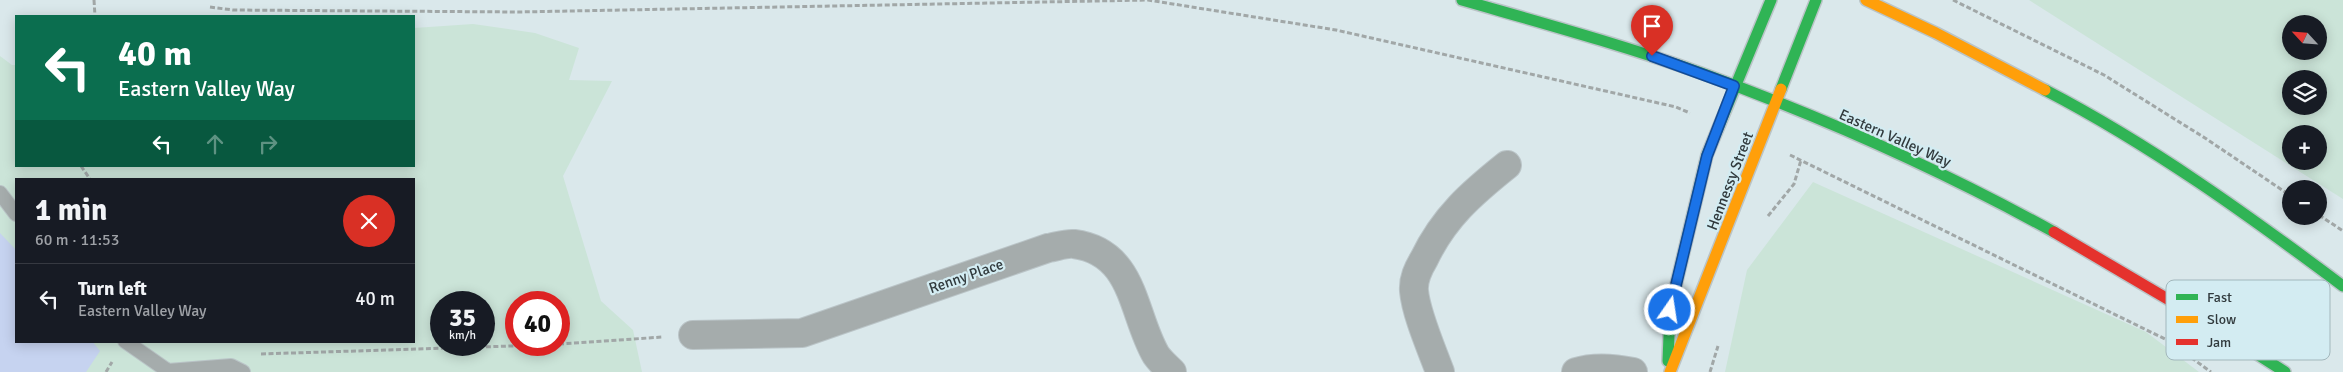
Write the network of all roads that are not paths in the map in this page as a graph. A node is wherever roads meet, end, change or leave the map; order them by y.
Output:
1 (1462, 0) edge
2 (1771, 0) edge
3 (1816, 0) edge
4 (1866, 0) edge
5 (1734, 86) junction
6 (1777, 102) junction
7 (1507, 165) dead end
8 (0, 193) edge
9 (15, 213) edge
10 (2343, 286) edge
11 (2166, 297) edge
12 (693, 335) road end
13 (128, 343) edge
14 (2266, 360) edge
15 (237, 369) edge
16 (168, 371) edge
17 (1172, 372) edge
18 (1440, 372) edge
19 (1576, 372) edge
20 (1633, 372) edge
21 (1669, 372) edge
22 (2285, 372) edge

1 - 5 main road, Eastern Valley Way
2 - 5 main road, Hennessy Street
3 - 6 main road, Hennessy Street
4 - 10 main road
5 - 6 main road, Eastern Valley Way
5 - 21 main road, Hennessy Street
6 - 11 main road, Eastern Valley Way
6 - 21 main road, Hennessy Street
7 - 18 street
8 - 9 lane
12 - 17 street, Renny Place
13 - 16 lane
14 - 22 main road, Eastern Valley Way
15 - 16 lane
19 - 20 street

